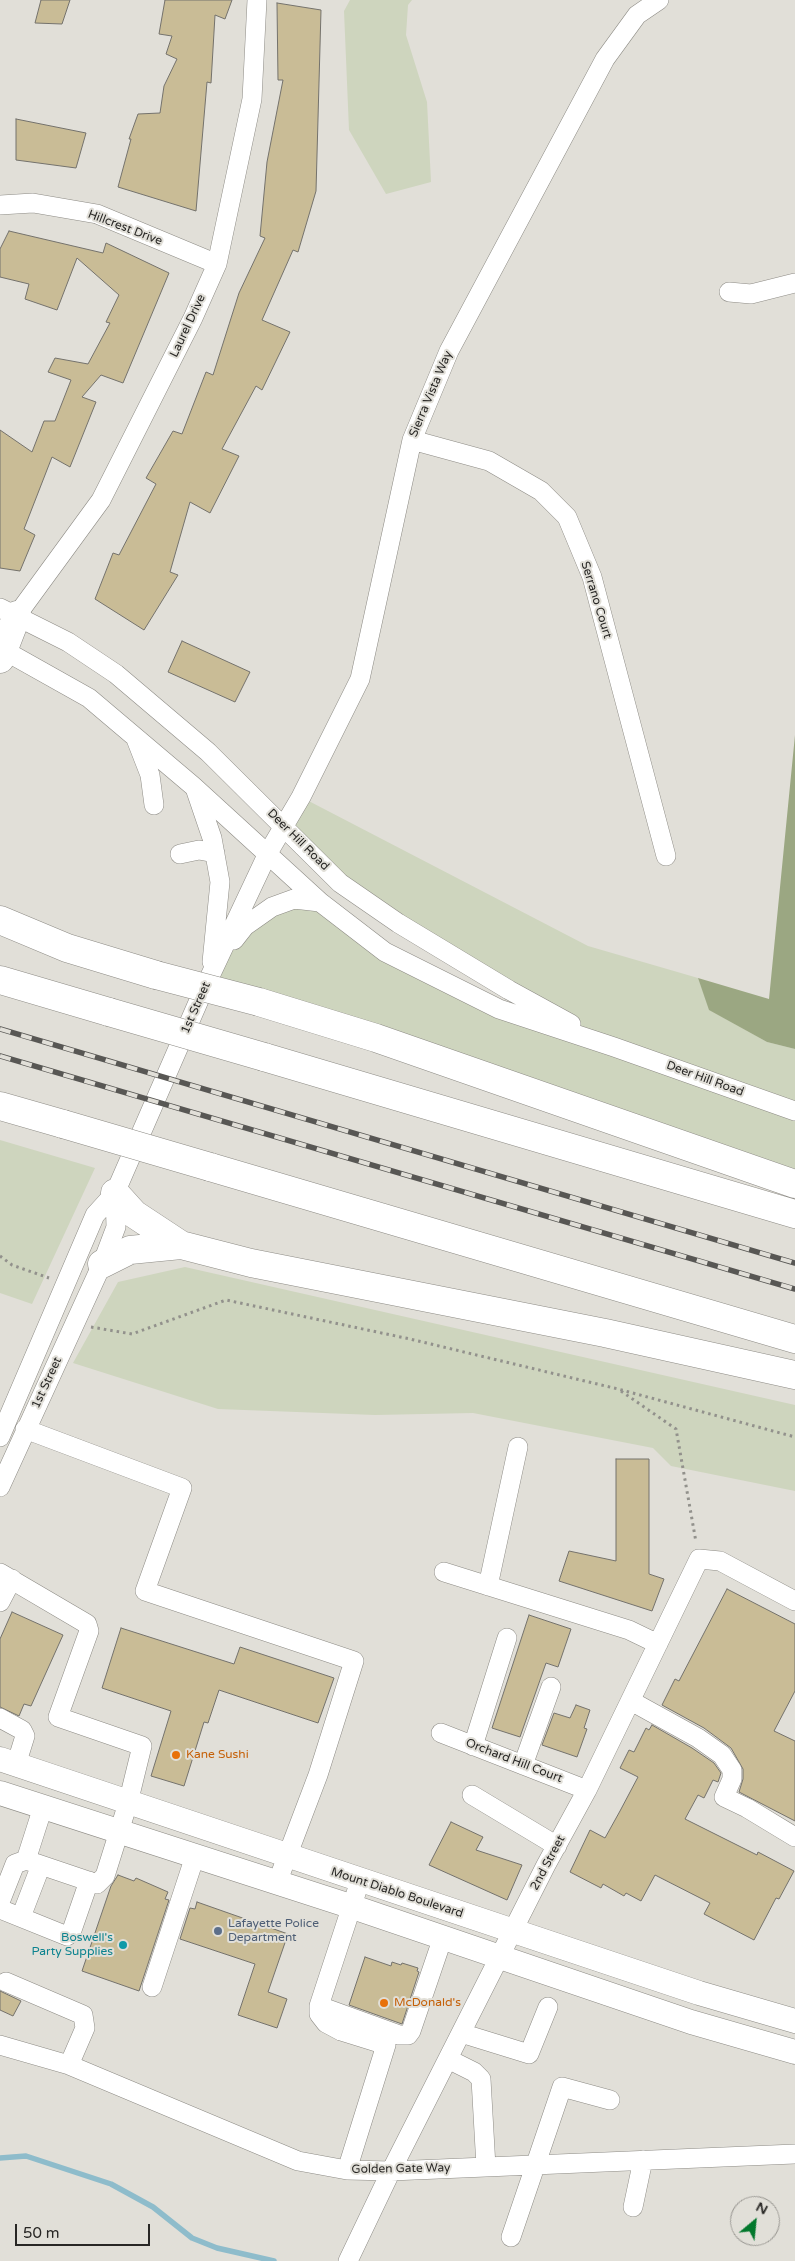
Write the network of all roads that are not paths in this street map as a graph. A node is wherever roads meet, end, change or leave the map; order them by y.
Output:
1 (257, 0) edge
2 (659, 0) edge
3 (0, 204) edge
4 (217, 264) junction
5 (795, 283) edge
6 (729, 292) dead end
7 (412, 440) junction
8 (4, 634) edge
9 (134, 736) junction
10 (193, 786) junction
11 (154, 804) dead end
12 (284, 826) junction
13 (215, 853) junction
14 (180, 854) dead end
15 (268, 854) junction
16 (666, 856) dead end
17 (320, 902) junction
18 (0, 920) edge
19 (219, 959) junction
20 (211, 976) junction
21 (0, 980) edge
22 (614, 1047) junction
23 (0, 1106) edge
24 (795, 1111) edge
25 (795, 1184) edge
26 (115, 1193) junction
27 (795, 1214) edge
28 (181, 1245) junction
29 (102, 1264) junction
30 (795, 1338) edge
31 (795, 1375) edge
32 (22, 1437) junction
33 (0, 1438) edge
34 (518, 1447) dead end
35 (0, 1464) edge
36 (0, 1487) edge
37 (444, 1572) dead end
38 (6, 1576) edge
39 (488, 1586) junction
40 (795, 1601) edge
41 (0, 1602) edge
42 (507, 1638) dead end
43 (658, 1644) junction
44 (551, 1687) dead end
45 (631, 1701) junction
46 (0, 1718) edge
47 (441, 1733) dead end
48 (473, 1746) junction
49 (8, 1762) edge
50 (523, 1765) junction
51 (587, 1790) junction
52 (0, 1793) edge
53 (472, 1796) dead end
54 (128, 1803) junction
55 (43, 1807) junction
56 (119, 1832) junction
57 (795, 1838) edge
58 (557, 1846) junction
59 (195, 1856) junction
60 (288, 1857) junction
61 (33, 1862) junction
62 (89, 1881) junction
63 (360, 1881) junction
64 (277, 1883) junction
65 (0, 1902) edge
66 (353, 1907) junction
67 (0, 1909) edge
68 (21, 1917) junction
69 (513, 1931) junction
70 (443, 1937) junction
71 (500, 1956) junction
72 (6, 1982) dead end
73 (152, 1987) dead end
74 (319, 2006) junction
75 (548, 2007) dead end
76 (795, 2021) edge
77 (461, 2033) junction
78 (0, 2045) edge
79 (795, 2052) edge
80 (448, 2059) junction
81 (69, 2065) junction
82 (610, 2100) dead end
83 (795, 2154) edge
84 (642, 2160) junction
85 (534, 2165) junction
86 (486, 2167) junction
87 (347, 2170) junction
88 (391, 2171) junction
89 (634, 2206) dead end
90 (511, 2236) dead end
91 (348, 2261) edge

1 - 4 street, Laurel Drive
2 - 7 street, Sierra Vista Way
3 - 4 street, Hillcrest Drive
4 - 8 street, Laurel Drive
5 - 6 street
7 - 12 street, Sierra Vista Way
7 - 16 street, Serrano Court
8 - 9 street, Deer Hill Road
8 - 12 street, Deer Hill Road
9 - 10 street, Deer Hill Road
9 - 11 street
10 - 13 street
10 - 15 street, Deer Hill Road
12 - 15 street, 1st Street
12 - 22 street, Deer Hill Road
13 - 14 street
13 - 20 street
15 - 17 street, Deer Hill Road
15 - 19 street, 1st Street
17 - 19 street
17 - 22 street, Deer Hill Road
18 - 25 highway, bridge
19 - 20 street, 1st Street
20 - 26 street, 1st Street
21 - 27 highway, bridge
22 - 24 street, Deer Hill Road
23 - 30 highway, bridge
26 - 28 highway
26 - 29 street, 1st Street
26 - 33 street, 1st Street
28 - 29 highway
28 - 31 highway
29 - 32 street, 1st Street
32 - 35 street
32 - 36 street, 1st Street
32 - 60 street
34 - 39 street
37 - 39 street
38 - 41 street
38 - 54 street
39 - 43 street
40 - 43 street, 2nd Street
42 - 48 street
43 - 45 street, 2nd Street
44 - 50 street
45 - 51 street, 2nd Street
45 - 57 street
46 - 49 street
47 - 48 street, Orchard Hill Court
48 - 50 street, Orchard Hill Court
49 - 54 main road, Mount Diablo Boulevard
50 - 51 street, Orchard Hill Court
51 - 58 street, 2nd Street
52 - 55 main road
53 - 58 street
54 - 56 street
54 - 60 main road, Mount Diablo Boulevard
55 - 56 main road
55 - 61 street
56 - 59 main road
56 - 62 street
58 - 69 street, 2nd Street
59 - 64 main road
59 - 73 street
60 - 63 main road, Mount Diablo Boulevard
60 - 64 street
61 - 62 street
61 - 65 street
61 - 68 street
62 - 68 street
63 - 66 street
63 - 69 main road, Mount Diablo Boulevard
64 - 66 main road
66 - 70 main road
66 - 74 street
67 - 68 street
69 - 71 street, 2nd Street
69 - 76 main road, Mount Diablo Boulevard
70 - 71 main road
70 - 74 street
71 - 77 street, 2nd Street
71 - 79 main road
72 - 81 street
74 - 87 street
75 - 77 street
77 - 80 street, 2nd Street
78 - 81 street, Golden Gate Way
80 - 86 street
80 - 88 street, 2nd Street
81 - 87 street, Golden Gate Way
82 - 85 street
83 - 84 street, Golden Gate Way
84 - 85 street, Golden Gate Way
84 - 89 street
85 - 86 street, Golden Gate Way
85 - 90 street
86 - 88 street, Golden Gate Way
87 - 88 street, Golden Gate Way
88 - 91 street, 2nd Street

